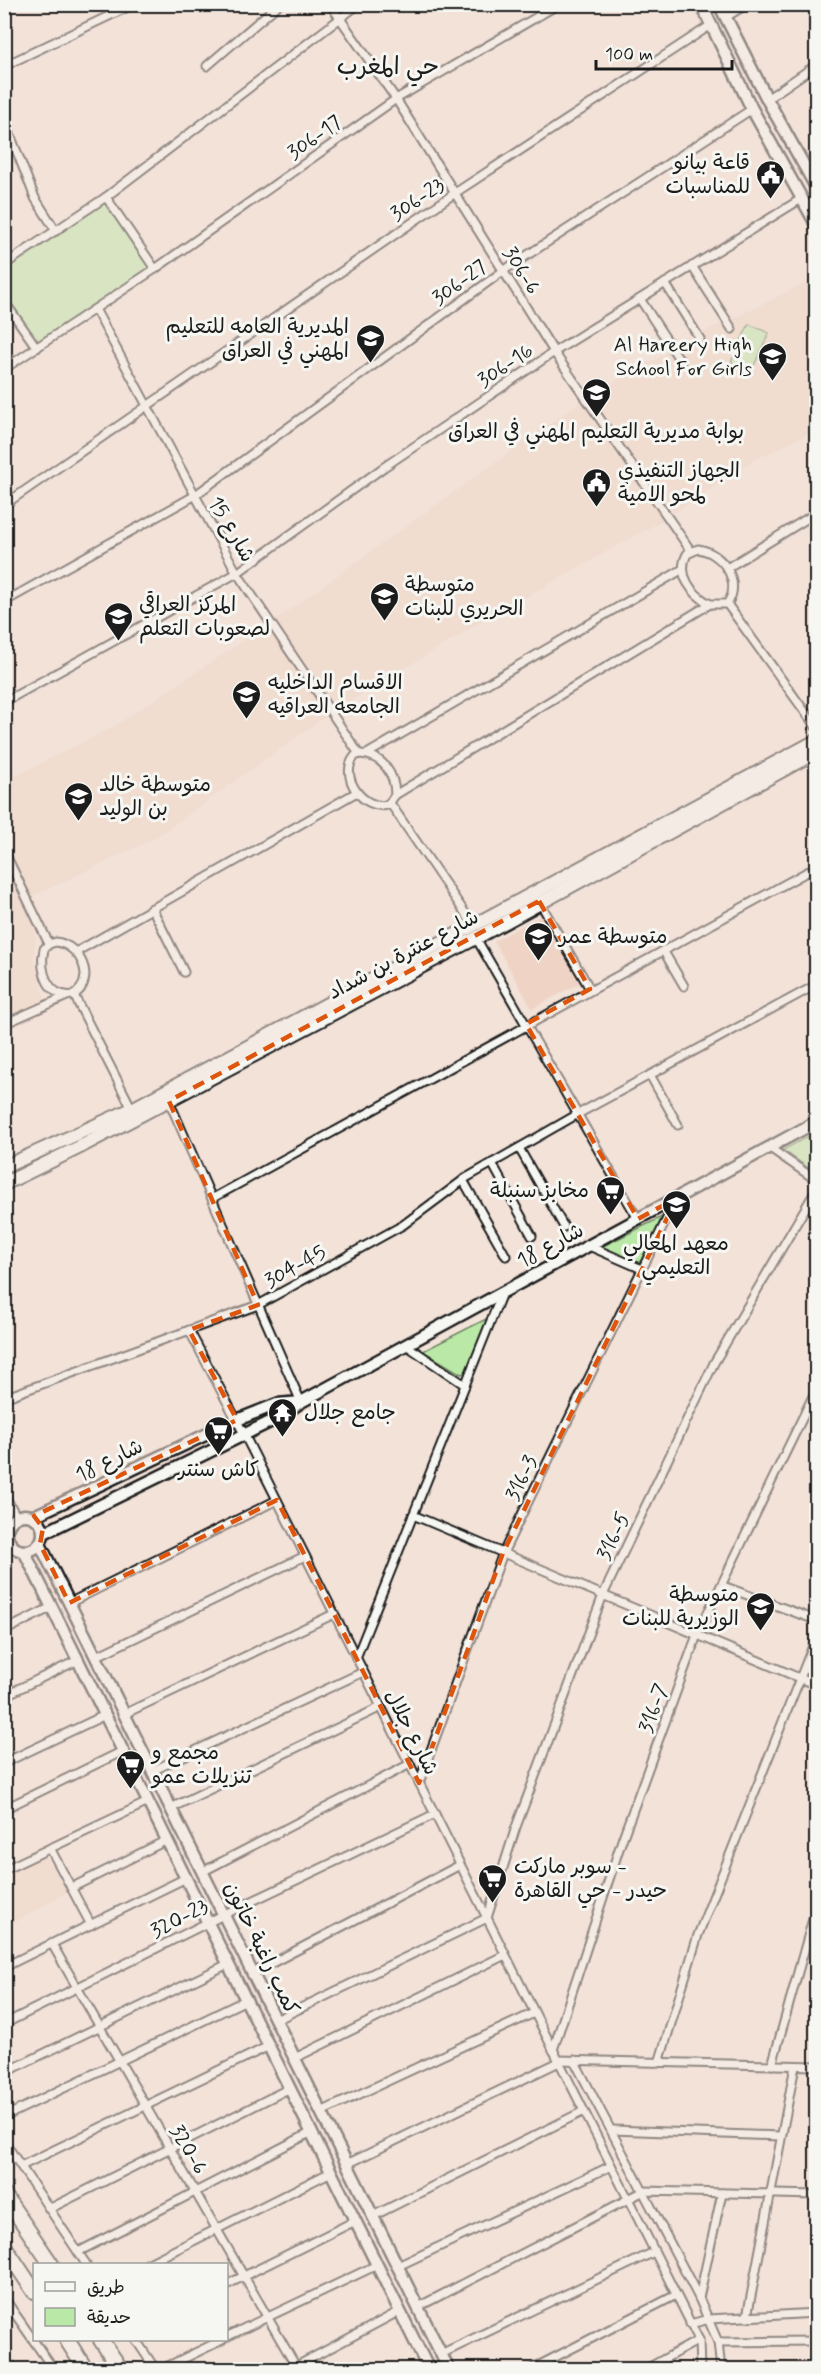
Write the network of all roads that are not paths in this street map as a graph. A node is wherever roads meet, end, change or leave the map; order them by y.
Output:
1 (134, 4) edge
2 (279, 4) edge
3 (330, 4) edge
4 (360, 4) edge
5 (559, 4) edge
6 (701, 4) edge
7 (719, 4) edge
8 (747, 4) edge
9 (726, 17) junction
10 (340, 18) junction
11 (711, 25) junction
12 (816, 65) edge
13 (4, 66) edge
14 (207, 66) dead end
15 (396, 99) junction
16 (767, 99) junction
17 (752, 110) junction
18 (4, 119) edge
19 (12, 140) junction
20 (4, 144) edge
21 (816, 186) edge
22 (455, 193) junction
23 (106, 197) junction
24 (801, 199) junction
25 (816, 224) edge
26 (56, 231) junction
27 (4, 265) edge
28 (692, 266) junction
29 (155, 269) junction
30 (503, 271) junction
31 (665, 283) junction
32 (640, 298) junction
33 (4, 301) edge
34 (95, 309) junction
35 (732, 329) dead end
36 (700, 339) dead end
37 (37, 348) junction
38 (555, 352) junction
39 (681, 362) dead end
40 (4, 369) edge
41 (146, 405) junction
42 (194, 496) junction
43 (4, 505) edge
44 (816, 513) edge
45 (691, 551) junction
46 (727, 568) junction
47 (683, 569) junction
48 (237, 573) junction
49 (4, 602) edge
50 (710, 604) junction
51 (727, 604) junction
52 (4, 702) edge
53 (816, 727) edge
54 (816, 741) edge
55 (816, 752) edge
56 (363, 754) junction
57 (357, 792) junction
58 (394, 795) junction
59 (390, 803) junction
60 (4, 851) edge
61 (816, 867) edge
62 (539, 901) junction
63 (152, 908) junction
64 (475, 932) junction
65 (49, 944) junction
66 (663, 950) junction
67 (76, 952) junction
68 (184, 972) dead end
69 (816, 985) edge
70 (684, 986) dead end
71 (590, 989) junction
72 (71, 996) junction
73 (4, 1024) edge
74 (526, 1024) junction
75 (650, 1075) junction
76 (169, 1101) junction
77 (132, 1109) junction
78 (578, 1114) junction
79 (816, 1122) edge
80 (678, 1125) dead end
81 (519, 1148) junction
82 (770, 1148) junction
83 (492, 1163) junction
84 (4, 1167) edge
85 (463, 1180) junction
86 (816, 1180) edge
87 (4, 1184) edge
88 (816, 1190) edge
89 (213, 1198) junction
90 (677, 1198) junction
91 (638, 1219) junction
92 (564, 1227) dead end
93 (532, 1236) dead end
94 (589, 1246) junction
95 (506, 1256) dead end
96 (642, 1269) junction
97 (502, 1293) junction
98 (258, 1305) junction
99 (189, 1330) junction
100 (406, 1345) junction
101 (465, 1385) junction
102 (816, 1390) edge
103 (4, 1398) edge
104 (301, 1401) junction
105 (237, 1420) junction
106 (244, 1434) junction
107 (4, 1494) edge
108 (277, 1500) junction
109 (413, 1515) junction
110 (16, 1516) junction
111 (34, 1516) junction
112 (6, 1532) edge
113 (44, 1533) junction
114 (40, 1544) junction
115 (14, 1550) edge
116 (503, 1553) junction
117 (305, 1556) junction
118 (723, 1586) junction
119 (603, 1595) junction
120 (69, 1603) junction
121 (52, 1607) junction
122 (334, 1614) junction
123 (816, 1620) edge
124 (4, 1631) edge
125 (697, 1635) junction
126 (816, 1638) edge
127 (95, 1657) junction
128 (357, 1658) junction
129 (78, 1660) junction
130 (363, 1672) junction
131 (800, 1678) junction
132 (816, 1685) edge
133 (4, 1696) edge
134 (381, 1707) junction
135 (124, 1714) junction
136 (105, 1715) junction
137 (123, 1751) junction
138 (4, 1763) edge
139 (410, 1764) junction
140 (152, 1771) junction
141 (419, 1783) junction
142 (148, 1802) junction
143 (171, 1808) junction
144 (4, 1809) edge
145 (435, 1814) junction
146 (167, 1840) junction
147 (50, 1848) junction
148 (460, 1865) junction
149 (5, 1870) edge
150 (202, 1872) junction
151 (186, 1878) junction
152 (71, 1888) junction
153 (816, 1908) edge
154 (223, 1915) junction
155 (487, 1918) junction
156 (208, 1922) junction
157 (91, 1925) junction
158 (52, 1944) junction
159 (4, 1950) edge
160 (505, 1955) junction
161 (228, 1964) junction
162 (8, 1965) edge
163 (253, 1974) junction
164 (77, 1988) junction
165 (246, 2000) junction
166 (534, 2013) junction
167 (276, 2020) junction
168 (4, 2024) edge
169 (100, 2027) junction
170 (269, 2046) junction
171 (553, 2050) junction
172 (295, 2058) junction
173 (574, 2060) junction
174 (120, 2061) junction
175 (559, 2061) junction
176 (659, 2062) junction
177 (772, 2065) junction
178 (795, 2066) junction
179 (816, 2067) edge
180 (4, 2073) edge
181 (290, 2088) junction
182 (146, 2106) junction
183 (584, 2111) junction
184 (321, 2112) junction
185 (4, 2118) edge
186 (612, 2130) junction
187 (312, 2132) junction
188 (780, 2136) junction
189 (4, 2141) edge
190 (170, 2148) junction
191 (347, 2164) junction
192 (21, 2166) junction
193 (611, 2166) junction
194 (331, 2172) junction
195 (644, 2191) junction
196 (195, 2192) junction
197 (722, 2193) junction
198 (4, 2194) edge
199 (770, 2194) junction
200 (816, 2195) edge
201 (628, 2200) junction
202 (49, 2209) junction
203 (373, 2216) junction
204 (355, 2221) junction
205 (217, 2229) junction
206 (4, 2246) edge
207 (78, 2252) junction
208 (654, 2252) junction
209 (50, 2263) edge
210 (85, 2263) edge
211 (151, 2263) edge
212 (377, 2265) junction
213 (398, 2266) junction
214 (244, 2276) junction
215 (228, 2284) edge
216 (33, 2290) edge
217 (676, 2295) junction
218 (4, 2298) edge
219 (699, 2298) junction
220 (418, 2307) junction
221 (400, 2311) junction
222 (816, 2313) edge
223 (747, 2317) junction
224 (268, 2318) junction
225 (709, 2319) junction
226 (690, 2324) junction
227 (228, 2336) edge
228 (33, 2340) edge
229 (699, 2340) junction
230 (34, 2341) edge
231 (68, 2341) edge
232 (102, 2341) edge
233 (137, 2341) edge
234 (220, 2341) edge
235 (816, 2341) edge
236 (718, 2342) junction
237 (441, 2354) junction
238 (4, 2355) edge
239 (816, 2362) edge
240 (295, 2368) edge
241 (14, 2370) edge
242 (54, 2370) edge
243 (87, 2370) edge
244 (121, 2370) edge
245 (158, 2370) edge
246 (429, 2370) edge
247 (449, 2370) edge
248 (530, 2370) edge
249 (644, 2370) edge
250 (700, 2370) edge
251 (721, 2370) edge
252 (815, 2370) edge

1 - 13 street
2 - 14 street
3 - 10 street, 306-6
4 - 10 street
5 - 15 street, 306-17
6 - 11 street
7 - 9 street
8 - 9 street
9 - 16 street
10 - 15 street, 306-6
10 - 23 street
11 - 17 street
11 - 22 street, 306-23
12 - 16 street
15 - 22 street, 306-6
15 - 29 street, 306-17
16 - 21 street
17 - 24 street
17 - 30 street, 306-27
18 - 19 street
19 - 20 street
19 - 26 street
22 - 30 street, 306-6
22 - 41 street, 306-23
23 - 26 street
23 - 29 street
24 - 25 street
24 - 28 street, 306-16
26 - 27 street
28 - 31 street, 306-16
28 - 35 street
29 - 34 street, 306-17
30 - 38 street, 306-6
30 - 42 street, 306-27
31 - 32 street, 306-16
31 - 36 street
32 - 38 street, 306-16
32 - 39 street
33 - 37 street
34 - 37 street, 306-17
34 - 41 street, شارع 15
37 - 40 street, 306-17
38 - 45 street, 306-6
38 - 48 street, 306-16
41 - 42 street, شارع 15
41 - 43 street, 306-23
42 - 48 street, شارع 15
42 - 49 street, 306-27
44 - 46 street
45 - 46 street
45 - 47 street
46 - 51 street
47 - 50 street
47 - 56 street
48 - 52 street, 306-16
48 - 56 street, شارع 15
50 - 51 street
50 - 58 street
51 - 53 street
54 - 64 main road, شارع عنترة بن شداد
55 - 62 main road, شارع عنترة بن شداد
56 - 57 street
56 - 58 street, شارع 15
57 - 59 street
57 - 63 street
58 - 59 street
59 - 64 street
60 - 65 street
61 - 66 street
62 - 64 main road, شارع عنترة بن شداد
62 - 71 street
63 - 67 street
63 - 68 street
64 - 74 street
64 - 76 main road, شارع عنترة بن شداد
64 - 77 main road, شارع عنترة بن شداد
65 - 67 street
65 - 72 street
66 - 70 street
66 - 71 street
67 - 72 street
69 - 75 street, 304-45
71 - 74 street
72 - 73 street
72 - 77 street
74 - 78 street
74 - 89 street
75 - 78 street, 304-45
75 - 80 street
76 - 87 main road, شارع عنترة بن شداد
76 - 89 street
77 - 84 main road, شارع عنترة بن شداد
78 - 81 street, 304-45
78 - 91 street
79 - 82 street, شارع 18
81 - 83 street, 304-45
81 - 92 street
82 - 86 street
82 - 90 street, شارع 18
83 - 85 street, 304-45
83 - 93 street
85 - 95 street
85 - 98 street, 304-45
88 - 119 street, 316-5
89 - 98 street
90 - 91 street, شارع 18
90 - 96 street, 316-3
91 - 94 street, شارع 18
94 - 96 street
94 - 97 street, شارع 18
96 - 116 street, 316-3
97 - 100 street, شارع 18
97 - 101 street
98 - 99 street, 304-45
98 - 104 street
99 - 103 street, 304-45
99 - 105 street, شارع جلال
100 - 101 street
100 - 104 street, شارع 18
101 - 109 street
102 - 118 street, 316-7
104 - 105 street, شارع 18
104 - 106 street, شارع 18
105 - 106 street, شارع جلال
105 - 111 street, شارع 18
106 - 108 street, شارع جلال
106 - 113 street, شارع 18
107 - 110 street
108 - 117 street, شارع جلال
108 - 120 street
109 - 116 street
109 - 128 street
110 - 111 street
110 - 112 street
111 - 113 street
112 - 115 street
113 - 114 street
114 - 115 street
114 - 120 street, كمب راغبة خاتون
115 - 121 street, كمب راغبة خاتون
116 - 119 street
116 - 141 street, 316-3
117 - 122 street, شارع جلال
117 - 127 street
118 - 123 street
118 - 125 street, 316-7
119 - 125 street
119 - 155 street, 316-5
120 - 127 street, كمب راغبة خاتون
121 - 124 street
121 - 129 street, كمب راغبة خاتون
122 - 128 street, شارع جلال
122 - 135 street
125 - 131 street
125 - 171 street, 316-7
126 - 131 street
127 - 135 street, كمب راغبة خاتون
128 - 130 street, شارع جلال
129 - 133 street
129 - 136 street, كمب راغبة خاتون
130 - 134 street, شارع جلال
130 - 140 street
131 - 132 street
131 - 176 street
134 - 139 street, شارع جلال
134 - 143 street
135 - 140 street, كمب راغبة خاتون
136 - 137 street, كمب راغبة خاتون
136 - 138 street
137 - 142 street, كمب راغبة خاتون
137 - 144 street
139 - 141 street, شارع جلال
139 - 150 street
140 - 143 street, كمب راغبة خاتون
141 - 145 street, شارع جلال
142 - 146 street, كمب راغبة خاتون
142 - 147 street
143 - 150 street, كمب راغبة خاتون
145 - 148 street, شارع جلال
145 - 154 street, 320-23
146 - 151 street, كمب راغبة خاتون
146 - 152 street
147 - 149 street
147 - 152 street
148 - 155 street, شارع جلال
148 - 163 street
150 - 154 street, كمب راغبة خاتون
151 - 156 street, كمب راغبة خاتون
151 - 157 street
152 - 157 street
153 - 177 street
154 - 156 street, 320-23
154 - 163 street, كمب راغبة خاتون
155 - 160 street, شارع جلال
155 - 167 street
156 - 161 street, كمب راغبة خاتون
156 - 164 street, 320-23
157 - 158 street
158 - 162 street
158 - 164 street, 320-6
159 - 162 street
160 - 166 street, شارع جلال
160 - 172 street
161 - 165 street, كمب راغبة خاتون
161 - 169 street
163 - 167 street, كمب راغبة خاتون
164 - 168 street, 320-23
164 - 169 street, 320-6
165 - 170 street, كمب راغبة خاتون
165 - 174 street
166 - 171 street, شارع جلال
166 - 184 street
167 - 172 street, كمب راغبة خاتون
169 - 174 street, 320-6
169 - 180 street
170 - 181 street, كمب راغبة خاتون
170 - 182 street
171 - 175 street, شارع جلال
172 - 184 street, كمب راغبة خاتون
173 - 175 street
173 - 176 street
173 - 186 street
174 - 182 street, 320-6
174 - 185 street
175 - 183 street, شارع جلال
175 - 191 street
176 - 177 street
177 - 178 street
178 - 179 street
178 - 188 street
181 - 187 street, كمب راغبة خاتون
181 - 190 street
182 - 190 street, 320-6
182 - 192 street
183 - 193 street, شارع جلال
183 - 203 street
184 - 191 street, كمب راغبة خاتون
186 - 188 street
186 - 195 street
187 - 194 street, كمب راغبة خاتون
187 - 196 street
188 - 199 street
189 - 192 street
190 - 196 street, 320-6
190 - 202 street
191 - 203 street, كمب راغبة خاتون
192 - 202 street
193 - 201 street, شارع جلال
193 - 213 street
194 - 204 street, كمب راغبة خاتون
194 - 205 street
195 - 197 street
195 - 201 street
195 - 219 street
196 - 205 street, 320-6
196 - 207 street
197 - 199 street
197 - 219 street
198 - 209 highway
199 - 200 street
199 - 223 street
201 - 208 street, شارع جلال
201 - 220 street
202 - 207 street
203 - 213 street, كمب راغبة خاتون
204 - 212 street, كمب راغبة خاتون
204 - 214 street
205 - 211 street
205 - 214 street, 320-6
206 - 216 highway
207 - 210 street
208 - 217 street, شارع جلال
208 - 237 street
212 - 221 street, كمب راغبة خاتون
212 - 224 street
213 - 220 street, كمب راغبة خاتون
214 - 215 street
214 - 224 street, 320-6
217 - 226 street, شارع جلال
217 - 248 street
218 - 228 street
219 - 225 street
220 - 237 street, كمب راغبة خاتون
221 - 240 street
221 - 246 street, كمب راغبة خاتون
222 - 223 street
223 - 225 street
224 - 227 street
224 - 240 street, 320-6
225 - 226 street
225 - 236 street
226 - 229 street, شارع جلال
229 - 249 street
229 - 250 street
230 - 242 street
231 - 243 highway
232 - 244 highway
233 - 245 street
234 - 245 street
235 - 236 street
236 - 251 street
237 - 247 street, كمب راغبة خاتون
238 - 241 street
239 - 252 street

